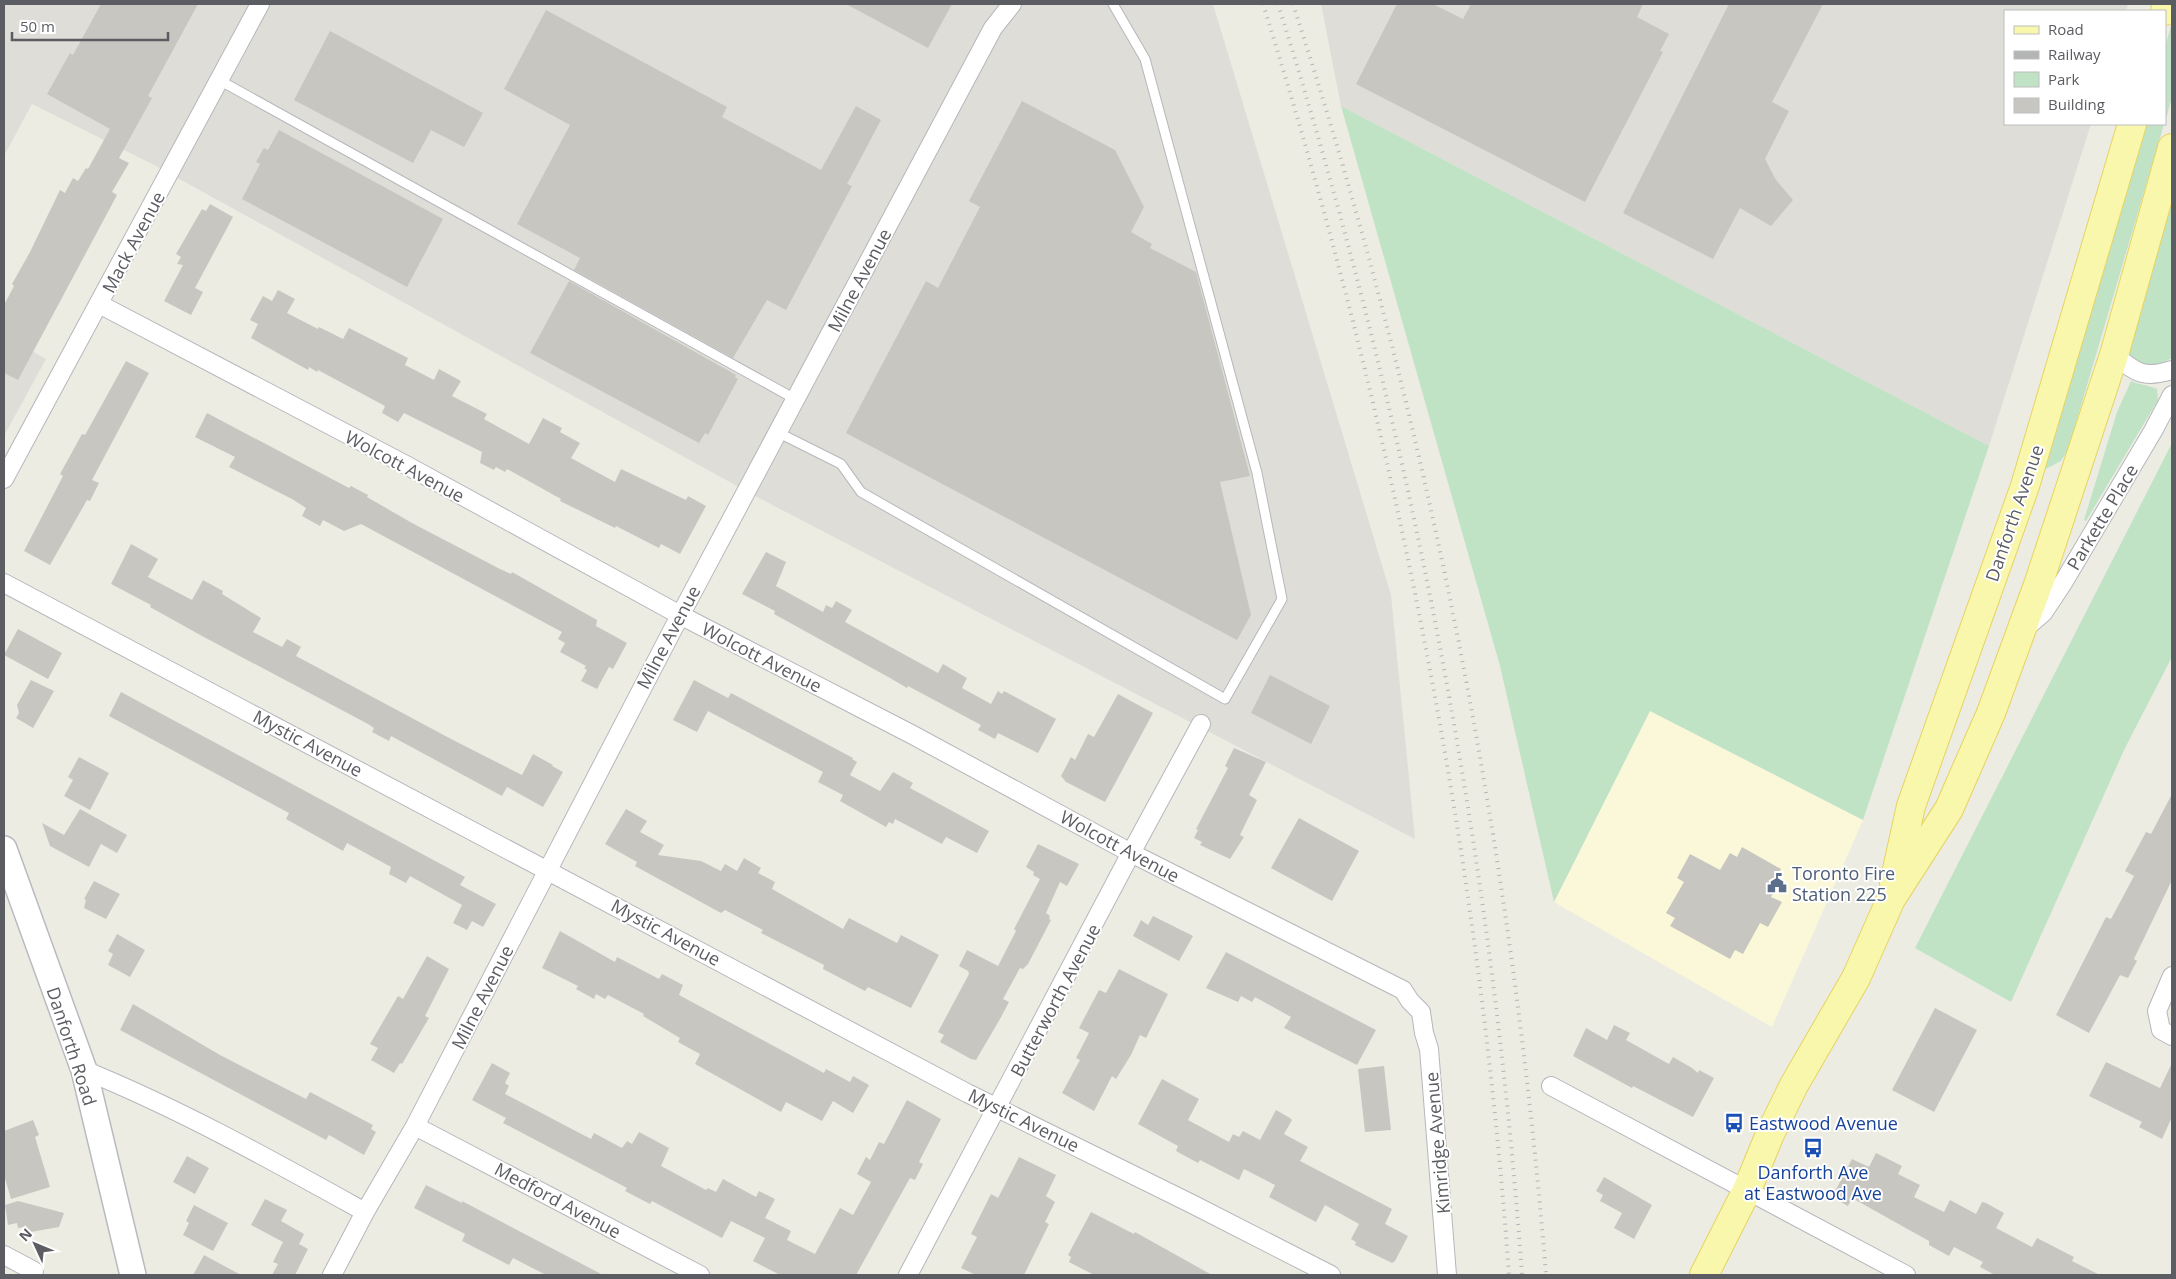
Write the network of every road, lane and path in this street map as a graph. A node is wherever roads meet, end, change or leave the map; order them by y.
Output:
1 (260, 4) edge
2 (1012, 4) edge
3 (1113, 4) edge
4 (219, 80) junction
5 (2132, 125) edge
6 (2172, 148) edge
7 (99, 304) junction
8 (2114, 355) junction
9 (2172, 370) edge
10 (2172, 395) edge
11 (795, 399) junction
12 (777, 432) junction
13 (2077, 464) junction
14 (4, 479) edge
15 (2025, 486) junction
16 (2039, 582) junction
17 (4, 583) edge
18 (680, 615) junction
19 (2021, 632) junction
20 (1201, 724) dead end
21 (4, 850) edge
22 (1131, 853) junction
23 (547, 870) junction
24 (1890, 899) junction
25 (2172, 976) edge
26 (1421, 1012) joint
27 (2172, 1036) edge
28 (84, 1070) junction
29 (1551, 1086) dead end
30 (997, 1107) junction
31 (415, 1126) junction
32 (1747, 1190) junction
33 (365, 1212) junction
34 (4, 1255) edge
35 (34, 1271) dead end
36 (133, 1275) edge
37 (332, 1275) edge
38 (700, 1275) edge
39 (908, 1275) edge
40 (1331, 1275) edge
41 (1447, 1275) edge
42 (1704, 1275) edge
43 (1906, 1275) edge

1 - 4 street, Mack Avenue
2 - 11 street, Milne Avenue
3 - 12 lane
4 - 7 street, Mack Avenue
4 - 11 lane
5 - 15 main road, Danforth Avenue
6 - 8 main road, Danforth Avenue
7 - 14 street, Mack Avenue
7 - 18 street, Wolcott Avenue
8 - 9 street
8 - 13 main road, Danforth Avenue
10 - 19 street, Parkette Place
11 - 12 street, Milne Avenue
12 - 18 street, Milne Avenue
13 - 15 main road
13 - 16 main road, Danforth Avenue
15 - 16 main road
15 - 24 main road, Danforth Avenue
16 - 19 main road, Danforth Avenue
17 - 23 street, Mystic Avenue
18 - 22 street, Wolcott Avenue
18 - 23 street, Milne Avenue
19 - 24 main road, Danforth Avenue
20 - 22 street, Butterworth Avenue
21 - 28 main road, Danforth Road
22 - 26 street, Wolcott Avenue
22 - 30 street, Butterworth Avenue
23 - 30 street, Mystic Avenue
23 - 31 street, Milne Avenue
24 - 32 main road, Danforth Avenue
25 - 27 street
26 - 41 street, Kimridge Avenue
28 - 33 street
28 - 36 main road, Danforth Road
29 - 32 street
30 - 39 street, Butterworth Avenue
30 - 40 street, Mystic Avenue
31 - 33 street, Milne Avenue
31 - 38 street, Medford Avenue
32 - 42 main road, Danforth Avenue
32 - 43 street
33 - 37 street, Milne Avenue
34 - 35 street

